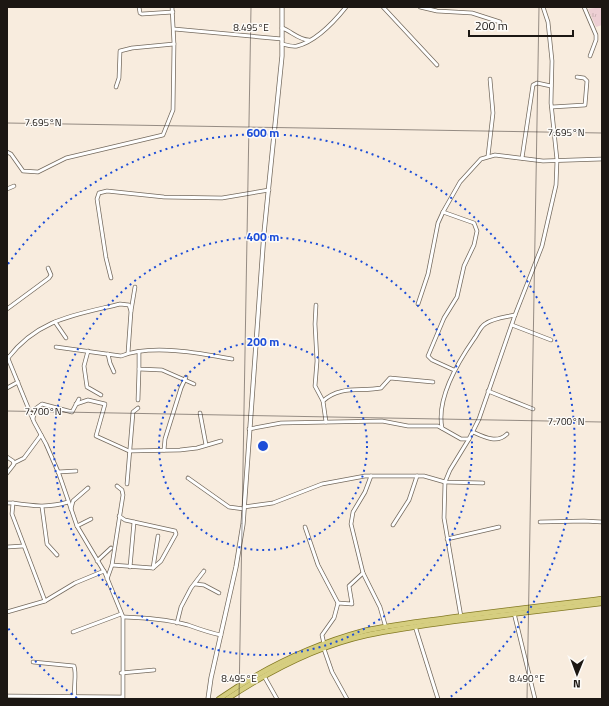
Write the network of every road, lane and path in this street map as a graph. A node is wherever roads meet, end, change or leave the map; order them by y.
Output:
1 (139, 7) edge
2 (172, 7) edge
3 (282, 7) edge
4 (346, 7) edge
5 (383, 7) edge
6 (420, 7) edge
7 (544, 7) edge
8 (584, 7) edge
9 (173, 12) junction
10 (500, 22) dead end
11 (282, 28) junction
12 (174, 29) junction
13 (282, 39) junction
14 (310, 40) junction
15 (174, 44) junction
16 (282, 44) junction
17 (590, 56) dead end
18 (437, 65) dead end
19 (577, 77) dead end
20 (490, 79) dead end
21 (551, 86) junction
22 (116, 87) dead end
23 (552, 108) junction
24 (7, 152) edge
25 (488, 156) junction
26 (522, 158) junction
27 (602, 159) edge
28 (557, 160) junction
29 (14, 186) dead end
30 (7, 189) edge
31 (269, 190) junction
32 (442, 212) junction
33 (48, 268) dead end
34 (111, 278) dead end
35 (135, 287) dead end
36 (418, 304) dead end
37 (316, 305) dead end
38 (7, 309) edge
39 (131, 311) junction
40 (515, 315) junction
41 (55, 322) junction
42 (512, 325) junction
43 (66, 338) dead end
44 (551, 340) dead end
45 (56, 347) dead end
46 (88, 351) junction
47 (138, 352) junction
48 (128, 353) junction
49 (108, 354) junction
50 (7, 357) edge
51 (232, 359) dead end
52 (139, 369) junction
53 (454, 370) junction
54 (114, 372) dead end
55 (185, 378) junction
56 (18, 382) junction
57 (433, 382) dead end
58 (194, 384) dead end
59 (7, 388) edge
60 (488, 390) junction
61 (101, 395) dead end
62 (79, 399) dead end
63 (138, 400) dead end
64 (323, 401) junction
65 (76, 404) junction
66 (138, 408) dead end
67 (533, 409) dead end
68 (200, 413) dead end
69 (33, 419) junction
70 (440, 421) junction
71 (326, 422) junction
72 (437, 426) junction
73 (442, 428) junction
74 (249, 429) junction
75 (473, 432) junction
76 (507, 434) dead end
77 (41, 435) junction
78 (461, 439) junction
79 (469, 439) junction
80 (221, 441) dead end
81 (206, 446) junction
82 (465, 446) junction
83 (164, 450) junction
84 (129, 451) junction
85 (7, 457) edge
86 (14, 463) junction
87 (76, 471) dead end
88 (58, 472) junction
89 (7, 473) edge
90 (370, 476) junction
91 (417, 476) junction
92 (188, 478) dead end
93 (445, 482) junction
94 (483, 483) dead end
95 (127, 484) dead end
96 (117, 486) dead end
97 (88, 488) dead end
98 (68, 502) junction
99 (7, 503) edge
100 (13, 503) junction
101 (42, 507) junction
102 (244, 508) junction
103 (71, 509) junction
104 (119, 516) junction
105 (91, 519) dead end
106 (134, 522) junction
107 (540, 522) dead end
108 (602, 522) edge
109 (394, 525) dead end
110 (77, 526) junction
111 (305, 527) dead end
112 (499, 527) dead end
113 (158, 536) dead end
114 (447, 540) junction
115 (23, 546) junction
116 (7, 547) edge
117 (110, 548) dead end
118 (57, 555) dead end
119 (98, 561) junction
120 (112, 566) junction
121 (130, 567) junction
122 (153, 568) junction
123 (104, 571) junction
124 (204, 571) dead end
125 (363, 574) junction
126 (107, 579) junction
127 (194, 584) junction
128 (219, 593) dead end
129 (602, 599) edge
130 (45, 601) junction
131 (338, 603) junction
132 (602, 603) edge
133 (7, 612) edge
134 (514, 612) junction
135 (122, 615) junction
136 (461, 617) junction
137 (177, 624) junction
138 (415, 625) junction
139 (386, 628) junction
140 (73, 632) dead end
141 (221, 635) junction
142 (324, 647) junction
143 (33, 662) dead end
144 (154, 670) dead end
145 (122, 673) junction
146 (264, 676) junction
147 (7, 696) edge
148 (75, 697) junction
149 (12, 698) edge
150 (84, 698) edge
151 (122, 698) edge
152 (208, 699) edge
153 (219, 699) edge
154 (227, 699) edge
155 (277, 699) edge
156 (347, 699) edge
157 (438, 699) edge
158 (535, 699) edge

1 - 9 street
2 - 9 street
3 - 11 street
4 - 14 street
5 - 18 street
6 - 10 street
7 - 21 street
8 - 17 street
9 - 12 street
11 - 13 street
11 - 14 street
12 - 13 street
12 - 15 street
13 - 16 street
14 - 16 street
15 - 22 street
15 - 24 street
16 - 31 street
19 - 23 street
20 - 25 street
21 - 23 street
21 - 26 street
23 - 28 street
25 - 26 street
25 - 32 street
26 - 28 street
27 - 28 street
28 - 40 street
29 - 30 street
31 - 34 street
31 - 74 street
32 - 36 street
32 - 53 street
33 - 38 street
35 - 39 street
37 - 64 street
39 - 41 street
39 - 48 street
40 - 42 street
40 - 53 street
41 - 43 street
41 - 50 street
42 - 44 street
42 - 60 street
45 - 46 street
46 - 49 street
46 - 61 street
47 - 48 street
47 - 51 street
47 - 52 street
48 - 49 street
49 - 54 street
50 - 56 street
52 - 55 street
52 - 63 street
53 - 70 street
55 - 58 street
55 - 83 street
56 - 59 street
56 - 69 street
57 - 64 street
60 - 67 street
60 - 75 street
62 - 65 street
64 - 71 street
65 - 69 street
65 - 84 street
66 - 84 street
68 - 81 street
69 - 77 street
70 - 72 street
70 - 73 street
71 - 72 street
71 - 74 street
72 - 73 street
73 - 78 street
74 - 102 street
75 - 76 street
75 - 79 street
77 - 86 street
77 - 88 street
78 - 79 street
78 - 82 street
79 - 82 street
80 - 81 street
81 - 83 street
82 - 93 street
83 - 84 street
84 - 95 street
85 - 86 street
86 - 89 street
87 - 88 street
88 - 98 street
90 - 91 street
90 - 102 street
90 - 125 street
91 - 93 street
91 - 109 street
92 - 102 street
93 - 94 street
93 - 114 street
96 - 104 street
97 - 103 street
98 - 101 street
98 - 103 street
99 - 100 street
100 - 101 street
100 - 115 street
101 - 118 street
102 - 141 street
103 - 110 street
104 - 106 street
104 - 120 street
105 - 110 street
106 - 121 street
106 - 122 street
107 - 108 street
110 - 119 street
111 - 131 street
112 - 114 street
113 - 122 street
114 - 136 street
115 - 116 street
115 - 130 street
117 - 119 street
119 - 123 street
120 - 121 street
120 - 126 street
121 - 122 street
123 - 126 street
123 - 130 street
124 - 127 street
125 - 131 street
125 - 139 street
126 - 135 street
127 - 128 street
127 - 137 street
129 - 134 main road
130 - 133 street
131 - 142 street
132 - 134 main road
134 - 136 main road
134 - 138 main road
134 - 158 street
135 - 137 street
135 - 140 street
135 - 145 street
136 - 138 main road
137 - 141 street
138 - 139 main road
138 - 142 main road
138 - 157 street
139 - 142 main road
141 - 152 street
142 - 146 main road
142 - 153 main road
142 - 156 street
143 - 148 street
144 - 145 street
145 - 151 street
146 - 154 main road
146 - 155 street
147 - 149 street
148 - 149 street
148 - 150 street
150 - 151 street

